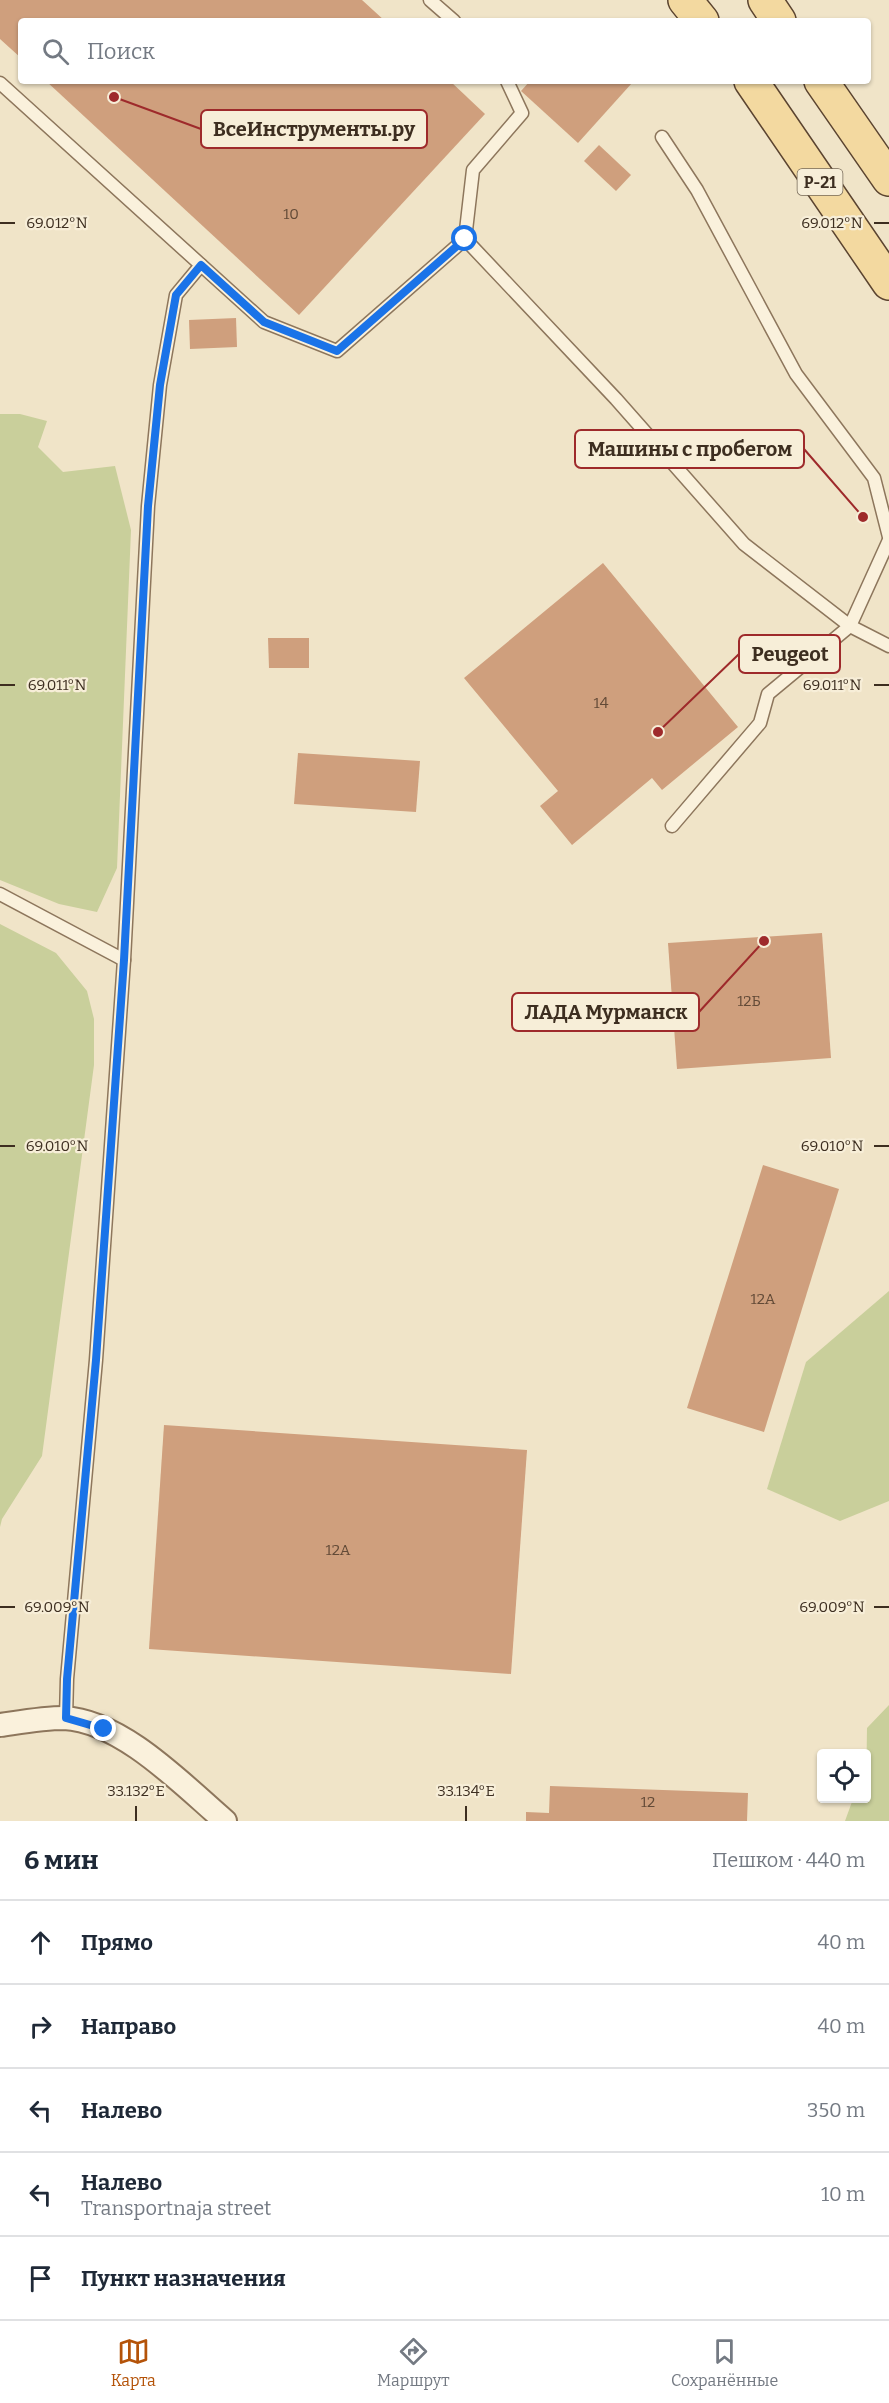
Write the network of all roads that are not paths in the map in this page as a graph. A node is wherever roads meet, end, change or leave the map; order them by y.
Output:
1 (430, 0) edge
2 (685, 0) edge
3 (765, 0) edge
4 (451, 18) edge
5 (700, 18) edge
6 (777, 18) edge
7 (0, 83) edge
8 (508, 84) edge
9 (753, 84) edge
10 (824, 84) edge
11 (662, 137) dead end
12 (889, 179) edge
13 (465, 239) junction
14 (201, 265) junction
15 (889, 283) edge
16 (889, 538) edge
17 (850, 626) junction
18 (889, 646) edge
19 (672, 826) dead end
20 (0, 894) edge
21 (124, 960) junction
22 (66, 1718) junction
23 (0, 1725) edge
24 (225, 1821) edge

1 - 4 lane
2 - 5 main road
3 - 6 main road
7 - 14 lane
8 - 13 lane
9 - 15 main road, Р-21
10 - 12 main road
11 - 16 lane
13 - 14 lane
13 - 17 lane
14 - 21 lane
16 - 17 lane
17 - 18 lane
17 - 19 lane
20 - 21 lane
21 - 22 lane
22 - 23 street
22 - 24 street

